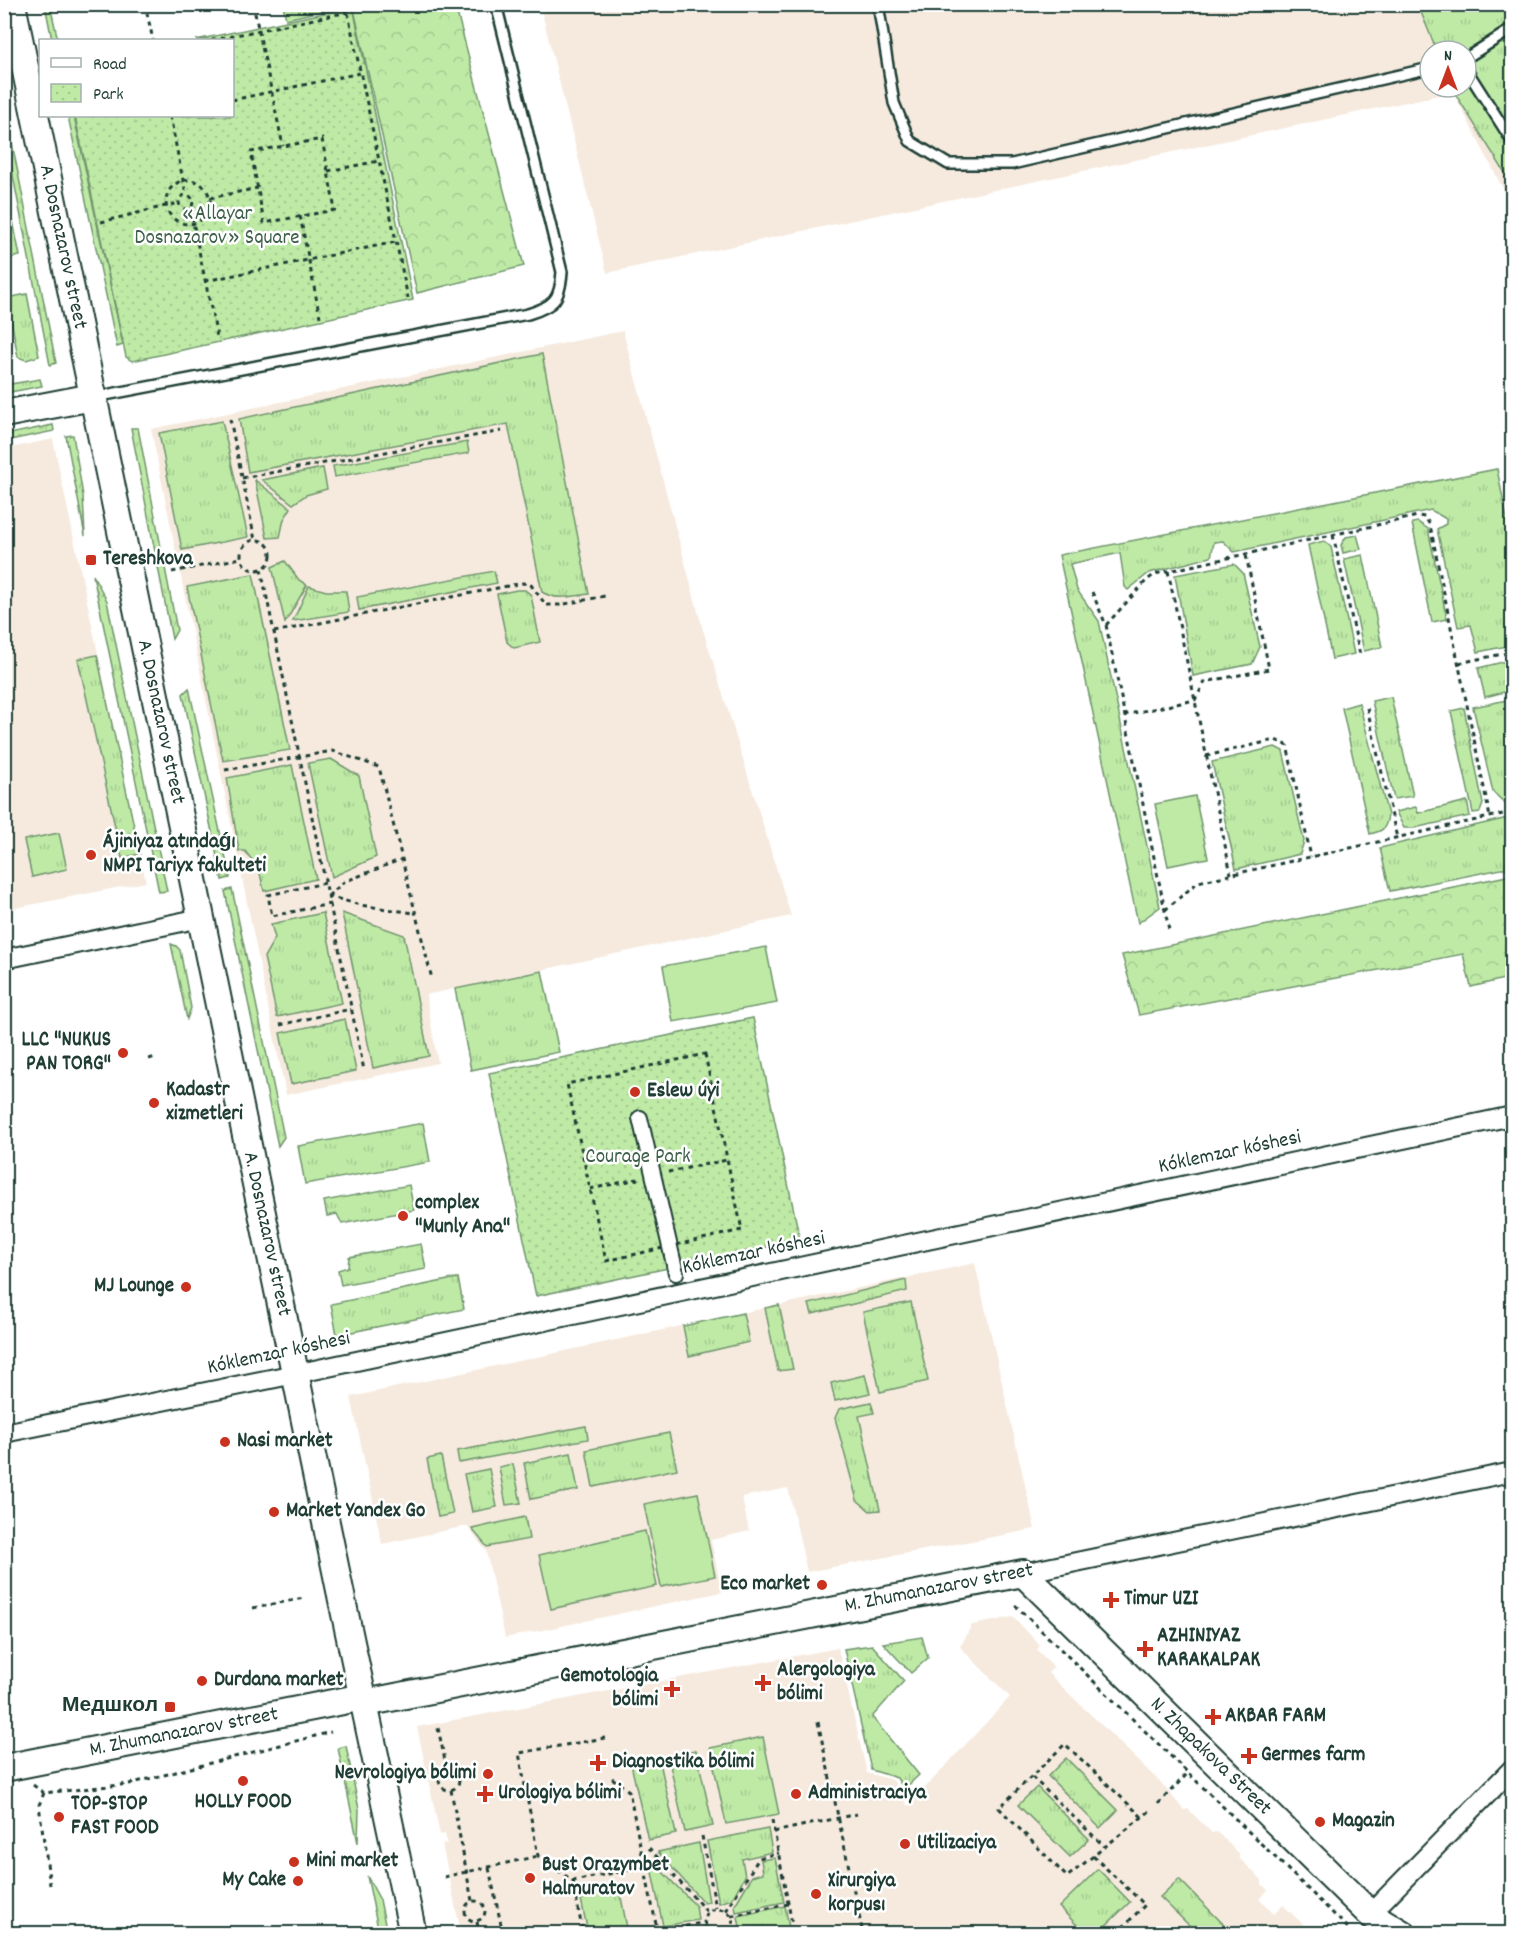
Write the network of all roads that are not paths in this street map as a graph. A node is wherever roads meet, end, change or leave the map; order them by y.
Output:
1 (12, 4) edge
2 (496, 4) edge
3 (878, 4) edge
4 (1512, 29) edge
5 (1478, 50) edge
6 (1418, 71) edge
7 (1478, 88) edge
8 (1512, 141) edge
9 (93, 397) junction
10 (4, 414) edge
11 (201, 918) junction
12 (4, 959) edge
13 (1512, 1116) edge
14 (640, 1118) dead end
15 (676, 1273) dead end
16 (296, 1374) junction
17 (4, 1433) edge
18 (1512, 1472) edge
19 (1023, 1573) junction
20 (364, 1700) junction
21 (4, 1768) edge
22 (1512, 1769) edge
23 (1370, 1914) junction
24 (413, 1934) edge
25 (1403, 1934) edge

1 - 9 main road, A. Dosnazarov street
2 - 9 lane
3 - 6 lane
4 - 5 lane
7 - 8 lane
9 - 10 main road
9 - 11 main road, A. Dosnazarov street
11 - 12 street
11 - 16 main road, A. Dosnazarov street
13 - 16 street, Kóklemzar kóshesi
14 - 15 street
16 - 17 street, Kóklemzar kóshesi
16 - 20 main road, A. Dosnazarov street
18 - 19 street, M. Zhumanazarov street
19 - 20 main road, M. Zhumanazarov street
19 - 23 main road, N. Zhapakova Street
20 - 21 main road, M. Zhumanazarov street
20 - 24 main road, A. Dosnazarov street
22 - 23 street
23 - 25 main road, N. Zhapakova Street

